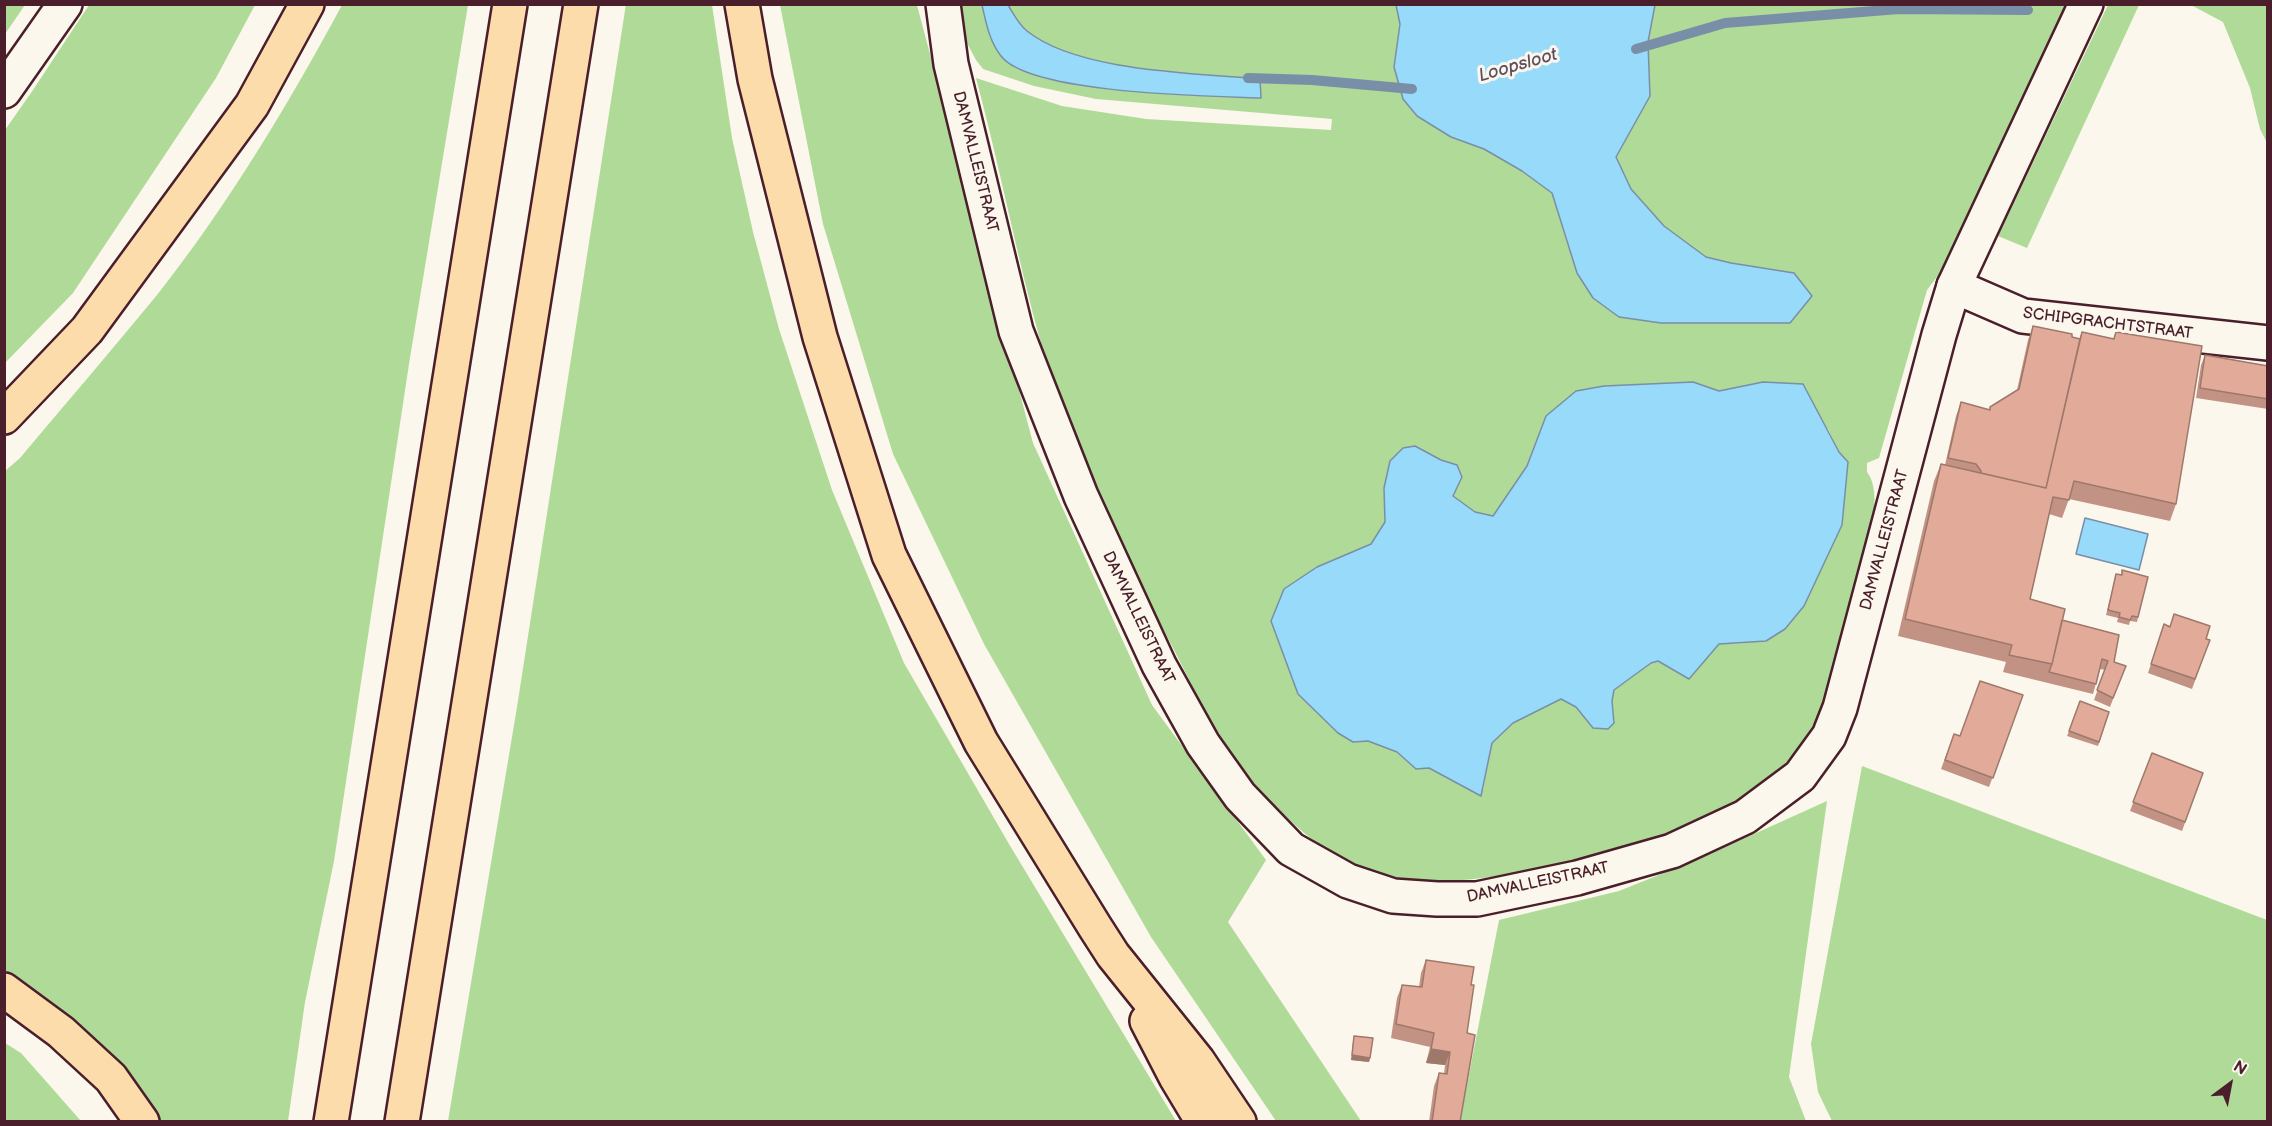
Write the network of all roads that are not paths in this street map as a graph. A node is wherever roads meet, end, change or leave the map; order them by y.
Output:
1 (64, 4) edge
2 (307, 4) edge
3 (510, 4) edge
4 (581, 4) edge
5 (742, 4) edge
6 (943, 4) edge
7 (2086, 4) edge
8 (4, 91) edge
9 (1954, 286) junction
10 (2268, 343) edge
11 (4, 417) edge
12 (1113, 955) junction
13 (4, 990) edge
14 (142, 1122) edge
15 (331, 1122) edge
16 (402, 1122) edge
17 (1203, 1122) edge
18 (1239, 1122) edge

1 - 8 street
2 - 11 highway
3 - 15 highway
4 - 16 highway
5 - 12 highway
6 - 9 street, DAMVALLEISTRAAT
7 - 9 street, DAMVALLEISTRAAT
9 - 10 street, SCHIPGRACHTSTRAAT
12 - 17 highway
12 - 18 highway
13 - 14 highway

